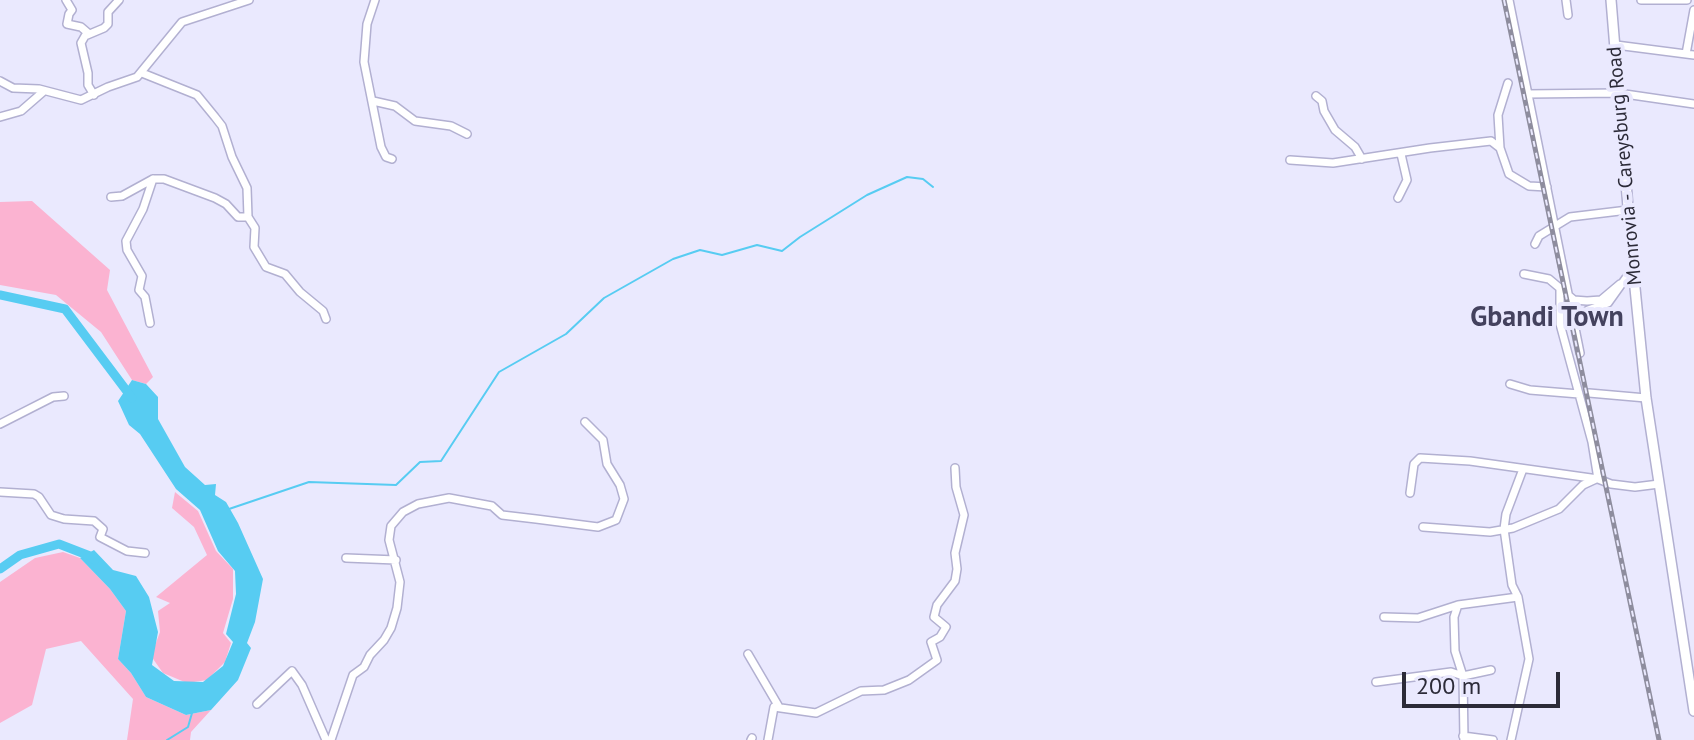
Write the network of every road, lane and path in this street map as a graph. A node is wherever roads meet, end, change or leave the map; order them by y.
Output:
1 (66, 0) edge
2 (119, 0) edge
3 (249, 0) edge
4 (375, 0) edge
5 (1509, 0) edge
6 (1566, 0) edge
7 (1611, 0) edge
8 (1641, 0) edge
9 (1690, 1) edge
10 (1694, 10) edge
11 (1568, 15) dead end
12 (88, 33) junction
13 (1616, 45) junction
14 (1690, 55) edge
15 (142, 73) junction
16 (0, 81) edge
17 (1508, 83) dead end
18 (44, 91) junction
19 (1618, 93) junction
20 (1527, 94) junction
21 (94, 95) junction
22 (1316, 96) dead end
23 (373, 101) junction
24 (1694, 104) edge
25 (0, 117) edge
26 (467, 134) dead end
27 (1500, 148) junction
28 (1401, 154) junction
29 (392, 159) dead end
30 (1362, 159) junction
31 (1290, 160) dead end
32 (153, 179) junction
33 (1547, 187) junction
34 (111, 197) dead end
35 (1398, 198) dead end
36 (1628, 210) junction
37 (248, 217) junction
38 (1555, 226) junction
39 (1535, 244) dead end
40 (1633, 273) junction
41 (1524, 274) dead end
42 (1620, 284) junction
43 (1560, 289) junction
44 (1568, 294) junction
45 (326, 319) dead end
46 (1573, 321) junction
47 (150, 323) dead end
48 (1580, 353) dead end
49 (1510, 384) dead end
50 (1589, 393) dead end
51 (1579, 394) junction
52 (64, 396) dead end
53 (1646, 398) junction
54 (585, 422) dead end
55 (0, 424) edge
56 (955, 468) dead end
57 (1523, 469) junction
58 (1598, 479) junction
59 (1659, 484) junction
60 (0, 492) edge
61 (1410, 493) dead end
62 (1423, 527) dead end
63 (1504, 529) junction
64 (145, 553) dead end
65 (346, 558) dead end
66 (396, 560) junction
67 (1518, 597) junction
68 (1458, 605) junction
69 (1384, 617) dead end
70 (748, 654) dead end
71 (1491, 670) dead end
72 (1463, 676) junction
73 (1376, 682) dead end
74 (257, 704) dead end
75 (779, 707) junction
76 (1694, 711) edge
77 (1464, 738) edge
78 (329, 740) edge
79 (768, 740) edge
80 (1493, 740) edge
81 (1511, 740) edge

1 - 12 street
2 - 12 street
3 - 15 street
4 - 23 street
5 - 20 street
6 - 11 street
7 - 13 main road, Monrovia - Careysburg Road
8 - 9 street
10 - 14 street
12 - 21 street
13 - 14 street
13 - 19 main road, Monrovia - Careysburg Road
15 - 21 street
15 - 37 street
16 - 18 street
17 - 27 street
18 - 21 street
18 - 25 street
19 - 20 street
19 - 24 street
19 - 36 main road, Monrovia - Careysburg Road
20 - 33 street
22 - 30 street
23 - 26 street
23 - 29 street
27 - 28 street
27 - 33 street
28 - 30 street
28 - 35 street
30 - 31 street
32 - 34 street
32 - 37 street
32 - 47 street
33 - 38 street
36 - 38 street
36 - 40 main road, Monrovia - Careysburg Road
37 - 45 street
38 - 39 street
38 - 44 street
40 - 42 street
40 - 53 main road, Monrovia - Careysburg Road
41 - 43 street
42 - 44 street
42 - 46 street
43 - 44 street
43 - 51 street
44 - 46 street
46 - 48 street
49 - 51 street
50 - 53 street
51 - 58 street
52 - 55 street
53 - 59 main road, Monrovia - Careysburg Road
54 - 66 street
56 - 75 street
57 - 58 street
57 - 61 street
57 - 63 street
58 - 59 street
58 - 63 street
59 - 76 main road, Monrovia - Careysburg Road
60 - 64 street
62 - 63 street
63 - 67 street
65 - 66 street
66 - 78 street
67 - 68 street
67 - 81 street
68 - 69 street
68 - 72 street
70 - 75 street
71 - 72 street
72 - 73 street
72 - 77 street
74 - 78 street
75 - 79 street
77 - 80 street

